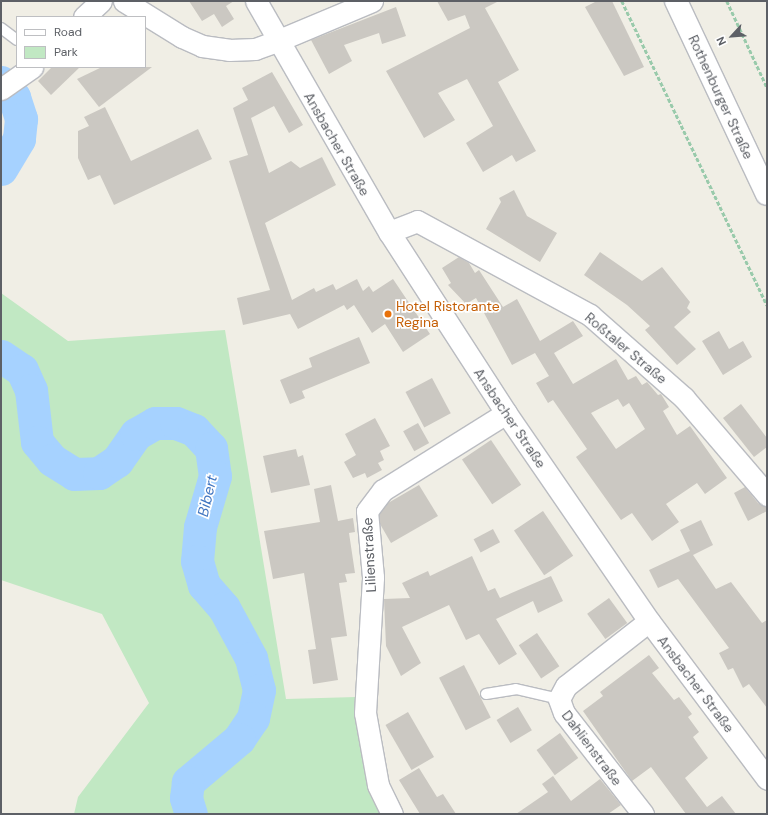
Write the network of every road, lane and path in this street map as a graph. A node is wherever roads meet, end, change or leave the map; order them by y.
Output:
1 (101, 1) edge
2 (124, 1) edge
3 (256, 1) edge
4 (372, 1) edge
5 (622, 1) edge
6 (676, 1) edge
7 (727, 1) edge
8 (85, 16) edge
9 (1, 28) edge
10 (16, 39) edge
11 (277, 42) junction
12 (31, 68) edge
13 (767, 87) edge
14 (1, 89) edge
15 (767, 194) edge
16 (389, 232) junction
17 (767, 305) edge
18 (506, 413) junction
19 (767, 495) edge
20 (649, 621) junction
21 (486, 694) dead end
22 (559, 699) junction
23 (767, 779) edge
24 (392, 814) edge
25 (643, 814) edge

1 - 8 street
2 - 11 street
3 - 11 street, Ansbacher Straße
4 - 11 street
5 - 17 path
6 - 15 main road, Rothenburger Straße
7 - 13 path
9 - 10 lane
11 - 16 street, Ansbacher Straße
12 - 14 street
16 - 18 street, Ansbacher Straße
16 - 19 street, Roßtaler Straße
18 - 20 street, Ansbacher Straße
18 - 24 street, Lilienstraße
20 - 22 street, Dahlienstraße
20 - 23 street, Ansbacher Straße
21 - 22 lane
22 - 25 street, Dahlienstraße

